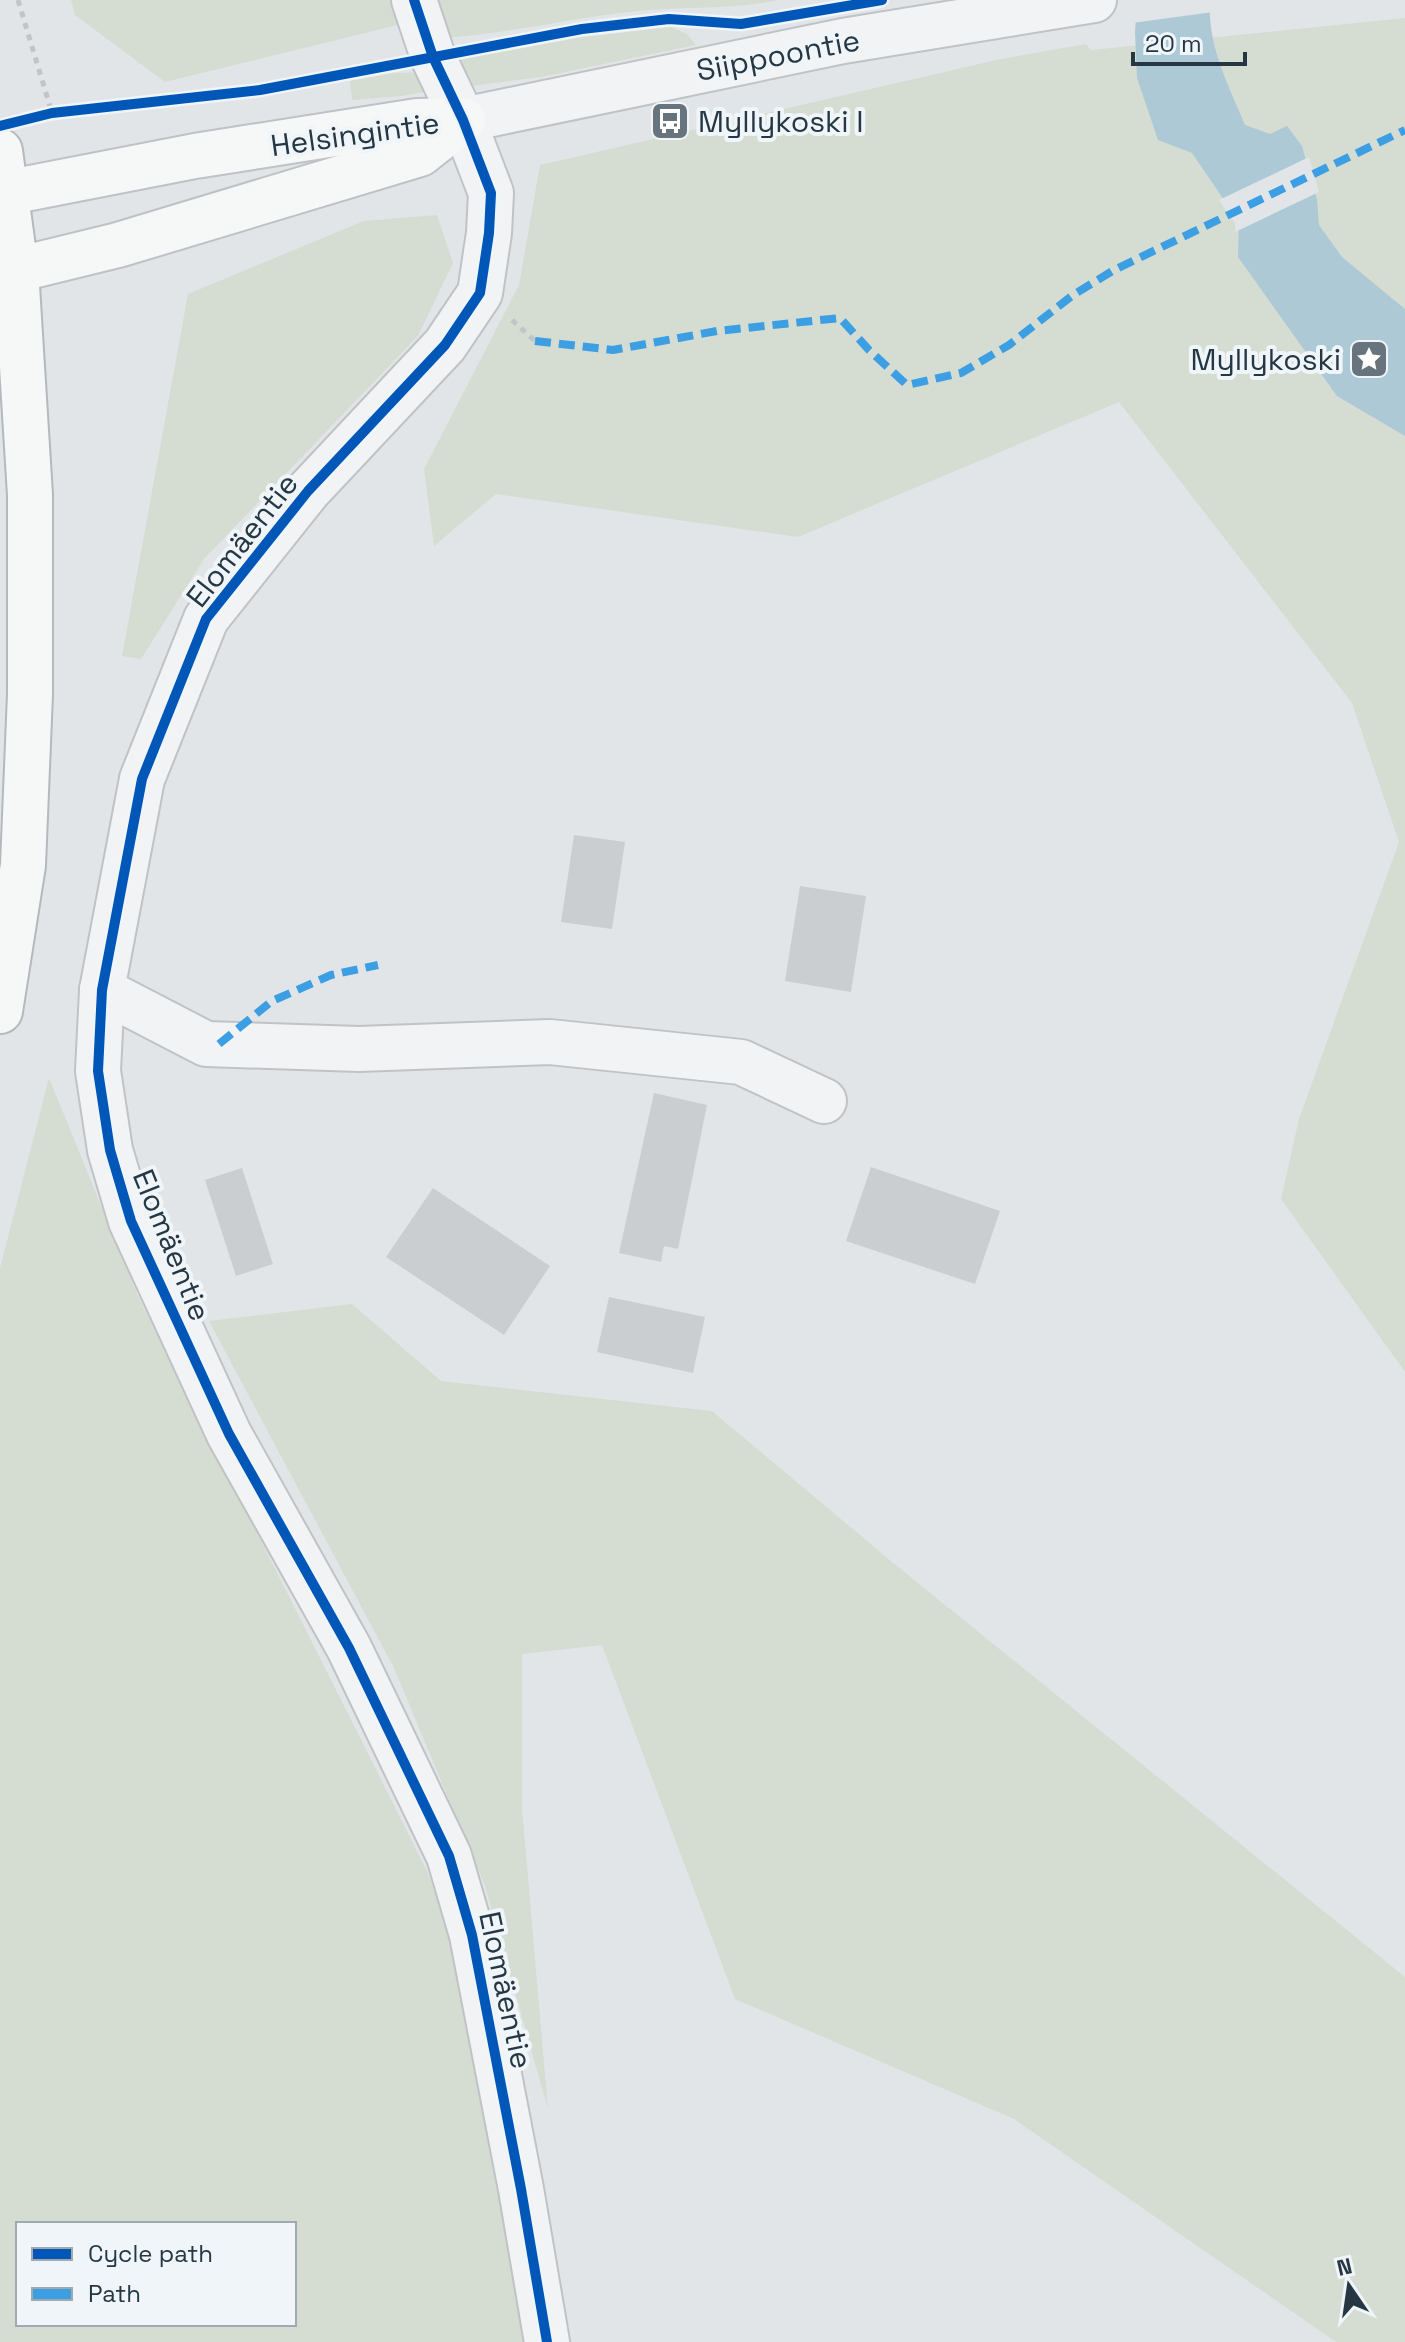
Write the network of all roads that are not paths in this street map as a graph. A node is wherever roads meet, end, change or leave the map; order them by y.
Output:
1 (414, 0) edge
2 (1094, 0) edge
3 (463, 120) junction
4 (2, 179) edge
5 (8, 272) edge
6 (102, 990) junction
7 (0, 1011) edge
8 (824, 1101) dead end
9 (547, 2342) edge

1 - 3 street, Elomäentie
2 - 3 street, Siippoontie
3 - 4 main road, Helsingintie
3 - 5 main road, Helsingintie
3 - 6 street, Elomäentie
4 - 5 main road
5 - 7 main road
6 - 8 street
6 - 9 street, Elomäentie

